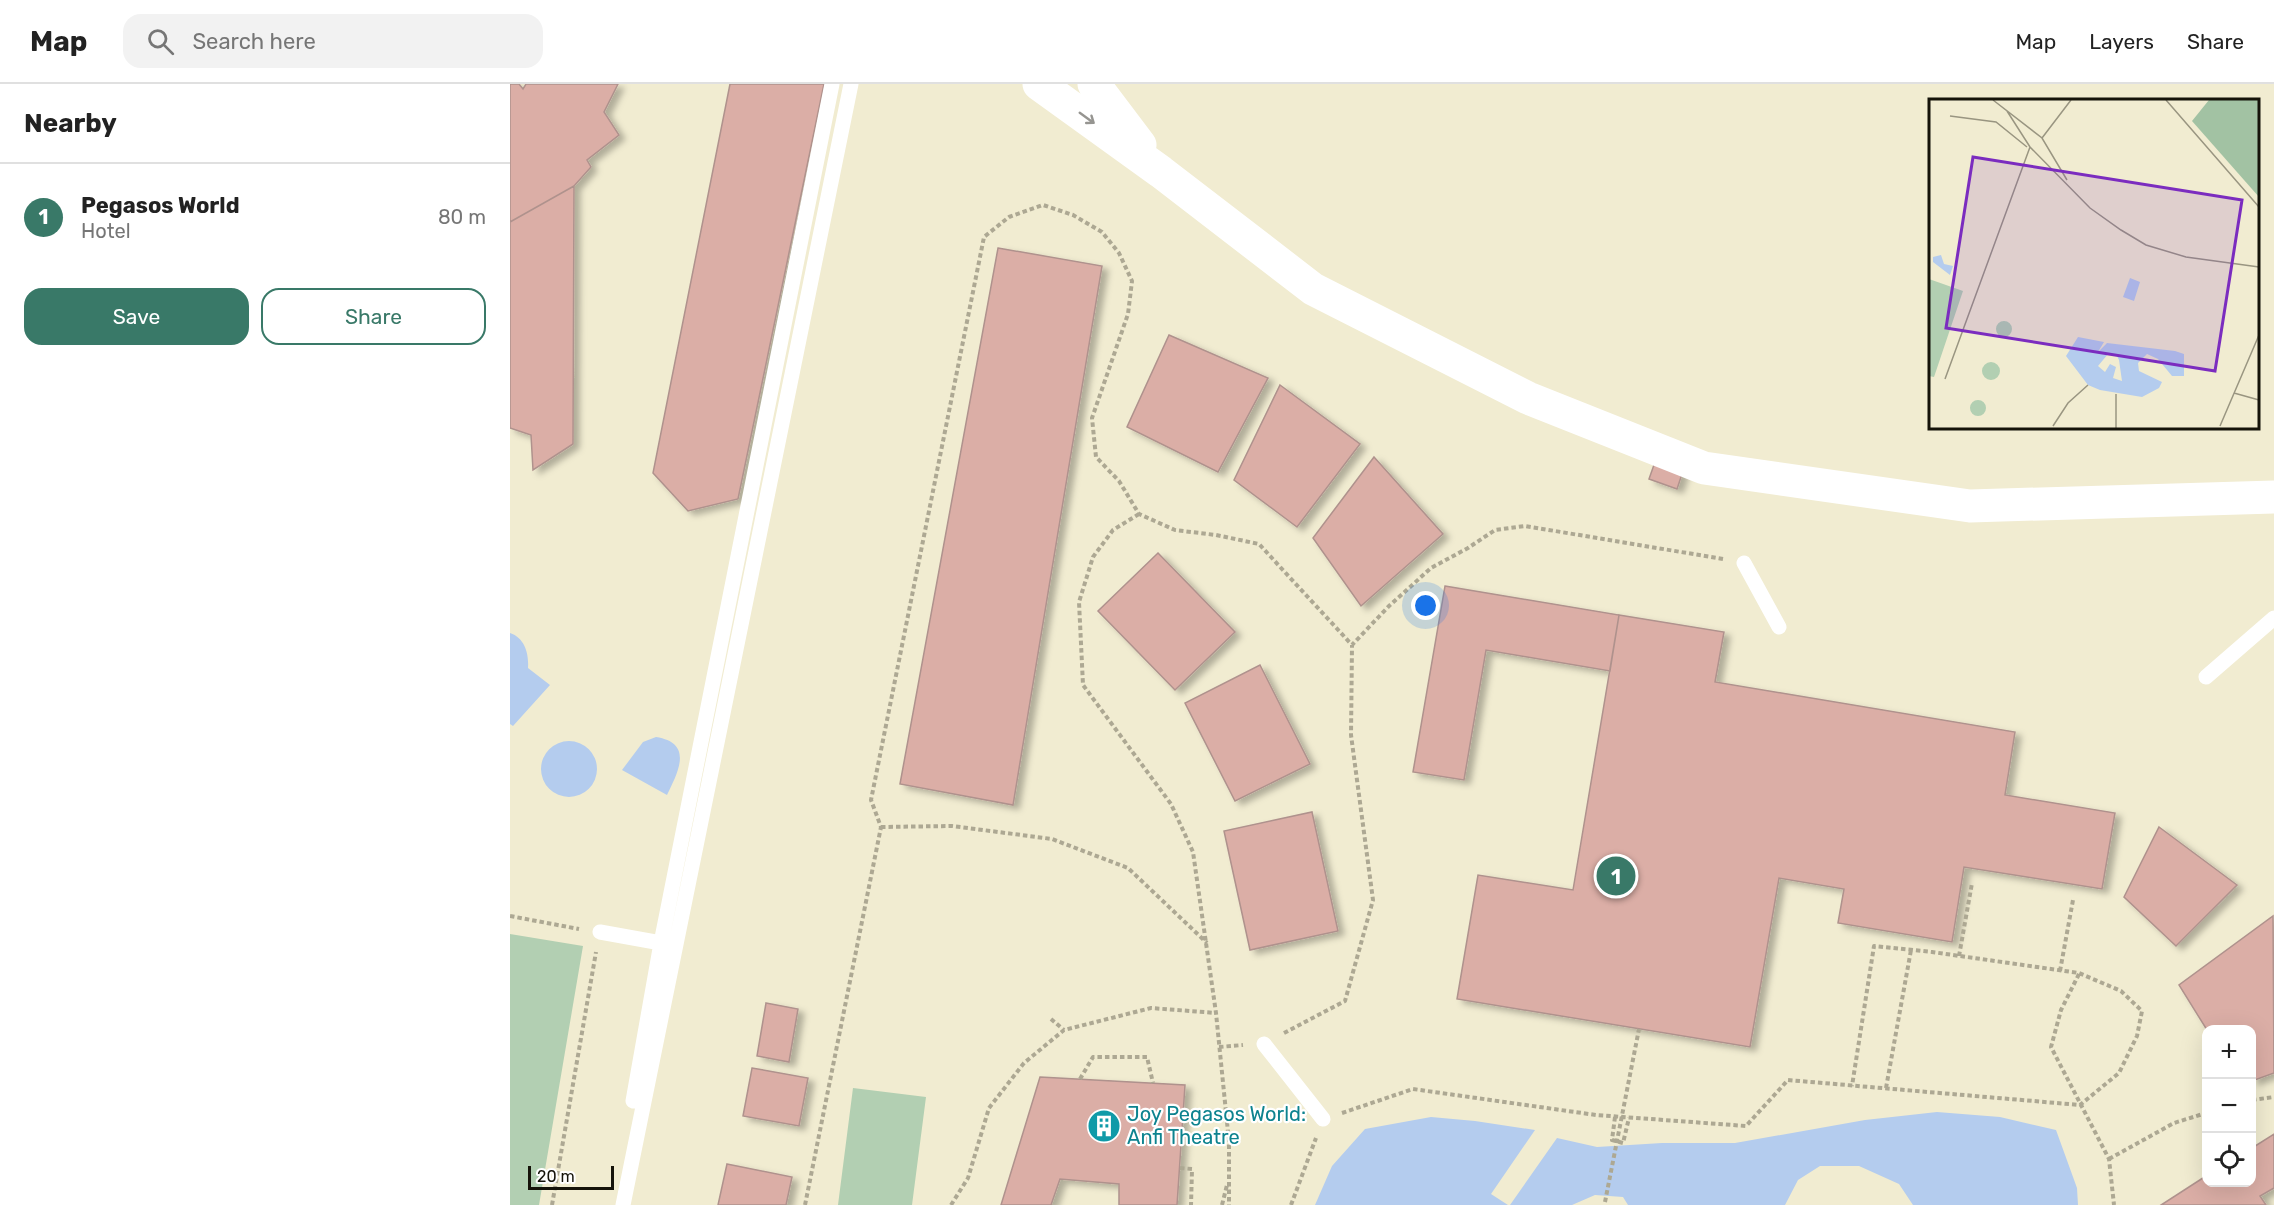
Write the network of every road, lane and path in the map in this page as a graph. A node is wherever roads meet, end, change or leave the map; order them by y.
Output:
1 (832, 84) edge
2 (851, 84) edge
3 (1040, 84) edge
4 (1094, 84) edge
5 (1161, 172) junction
6 (2274, 497) edge
7 (1139, 514) junction
8 (1744, 563) joint
9 (2274, 618) edge
10 (1779, 627) dead end
11 (1352, 645) junction
12 (2206, 677) dead end
13 (881, 827) junction
14 (1972, 883) dead end
15 (2073, 900) dead end
16 (510, 916) edge
17 (600, 932) junction
18 (661, 943) junction
19 (1207, 943) junction
20 (1911, 950) junction
21 (1959, 956) junction
22 (2060, 971) junction
23 (2079, 974) junction
24 (1216, 1013) junction
25 (1051, 1019) dead end
26 (1639, 1029) dead end
27 (1064, 1030) junction
28 (1264, 1044) junction
29 (1220, 1047) junction
30 (1080, 1079) dead end
31 (1153, 1083) dead end
32 (1852, 1086) junction
33 (1886, 1088) junction
34 (2274, 1097) edge
35 (2256, 1099) edge
36 (633, 1101) dead end
37 (2080, 1105) junction
38 (2202, 1114) edge
39 (1615, 1117) junction
40 (1629, 1118) junction
41 (1323, 1119) junction
42 (1618, 1142) junction
43 (2109, 1159) junction
44 (1180, 1168) dead end
45 (1229, 1178) junction
46 (1606, 1204) edge
47 (552, 1205) edge
48 (623, 1205) edge
49 (805, 1205) edge
50 (951, 1205) edge
51 (1191, 1205) edge
52 (1222, 1205) edge
53 (1229, 1205) edge
54 (1292, 1205) edge
55 (2114, 1205) edge

1 - 18 lane
2 - 48 lane
3 -> 5 street
4 - 5 street
5 - 6 street
7 - 11 path
7 - 13 path
7 - 19 path
8 - 10 lane
8 - 11 path
9 - 12 lane
11 - 28 path
13 - 19 path
13 - 49 path
14 - 21 path
15 - 22 path
16 - 17 path
17 - 18 lane
17 - 47 path
18 - 36 lane
19 - 24 path
20 - 21 path
20 - 32 path
20 - 33 path
21 - 22 path
22 - 23 path
23 - 37 path
23 - 37 path
24 - 27 path
24 - 29 path
25 - 27 path
26 - 42 path
27 - 50 path
28 - 29 path
28 - 41 lane
29 - 45 path
30 - 31 path
32 - 33 path
32 - 40 path
33 - 37 path
34 - 35 path
37 - 43 path
38 - 43 path
39 - 40 path
39 - 41 path
39 - 42 path
40 - 42 path
41 - 54 path
42 - 46 path
43 - 55 path
44 - 51 path
45 - 52 path
45 - 53 path

